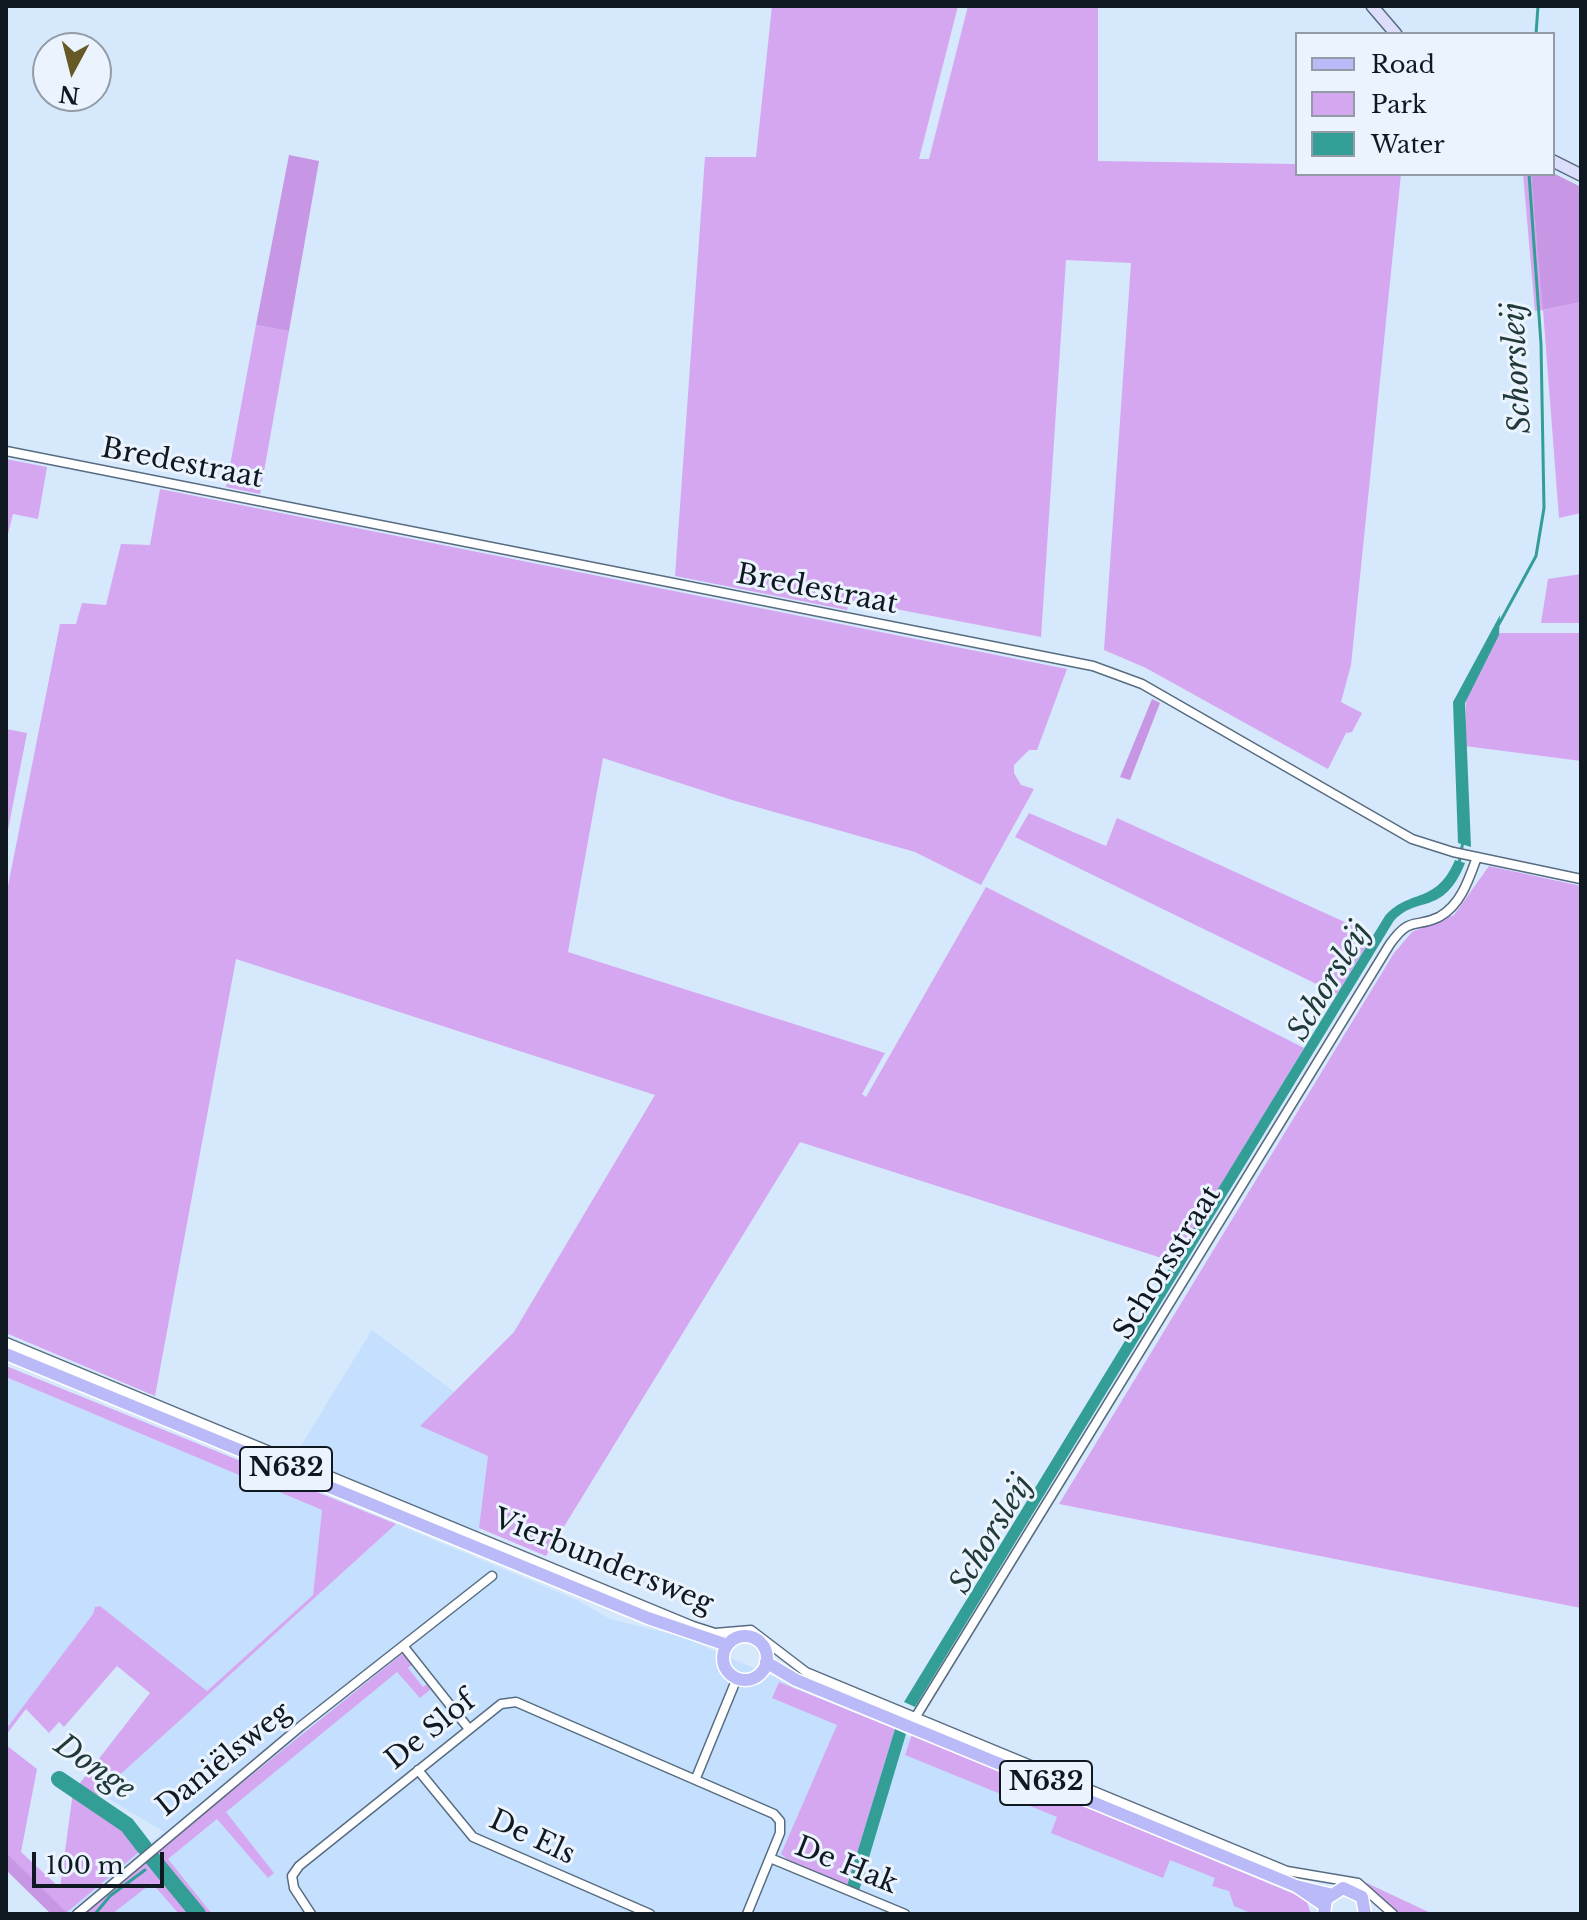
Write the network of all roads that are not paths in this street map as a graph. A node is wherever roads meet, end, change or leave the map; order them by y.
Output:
1 (1372, 6) edge
2 (1394, 32) edge
3 (1555, 162) edge
4 (1581, 175) edge
5 (6, 451) edge
6 (1477, 857) junction
7 (1581, 879) edge
8 (6, 1342) edge
9 (6, 1354) edge
10 (65, 1372) junction
11 (492, 1576) dead end
12 (650, 1614) junction
13 (404, 1647) junction
14 (725, 1650) junction
15 (763, 1668) junction
16 (737, 1678) junction
17 (915, 1718) junction
18 (469, 1729) junction
19 (418, 1770) junction
20 (696, 1778) junction
21 (1137, 1816) junction
22 (770, 1858) junction
23 (1326, 1904) edge
24 (308, 1910) edge
25 (1367, 1913) edge
26 (77, 1914) edge
27 (296, 1914) edge
28 (650, 1914) edge
29 (747, 1914) edge
30 (905, 1914) edge
31 (1393, 1914) edge

1 - 2 main road
3 - 4 main road
5 - 6 street, Bredestraat
6 - 7 street, Bredestraat
6 - 17 street, Schorsstraat
8 - 10 street, Vierbundersweg
9 - 10 main road, Vierbundersweg / N632
10 - 12 main road, Vierbundersweg / N632
11 - 13 street, Daniëlsweg
12 - 14 main road, Vierbundersweg / N632
12 - 17 street, Vierbundersweg
13 - 18 street
13 - 26 street, Daniëlsweg
14 - 15 main road, N632
14 - 16 main road, N632
15 - 16 main road
15 - 21 main road, Vierbundersweg / N632
16 - 20 street
17 - 21 street, Vierbundersweg
18 - 19 street, De Slof
18 - 20 street, De Slof
19 - 24 street, De Slof
19 - 28 street, De Els
20 - 22 street, De Slof
21 - 23 main road, Vierbundersweg / N632
21 - 31 street, Vierbundersweg
22 - 29 street, De Slof
22 - 30 street, De Hak
23 - 25 main road, N632
24 - 27 street, De Slof

